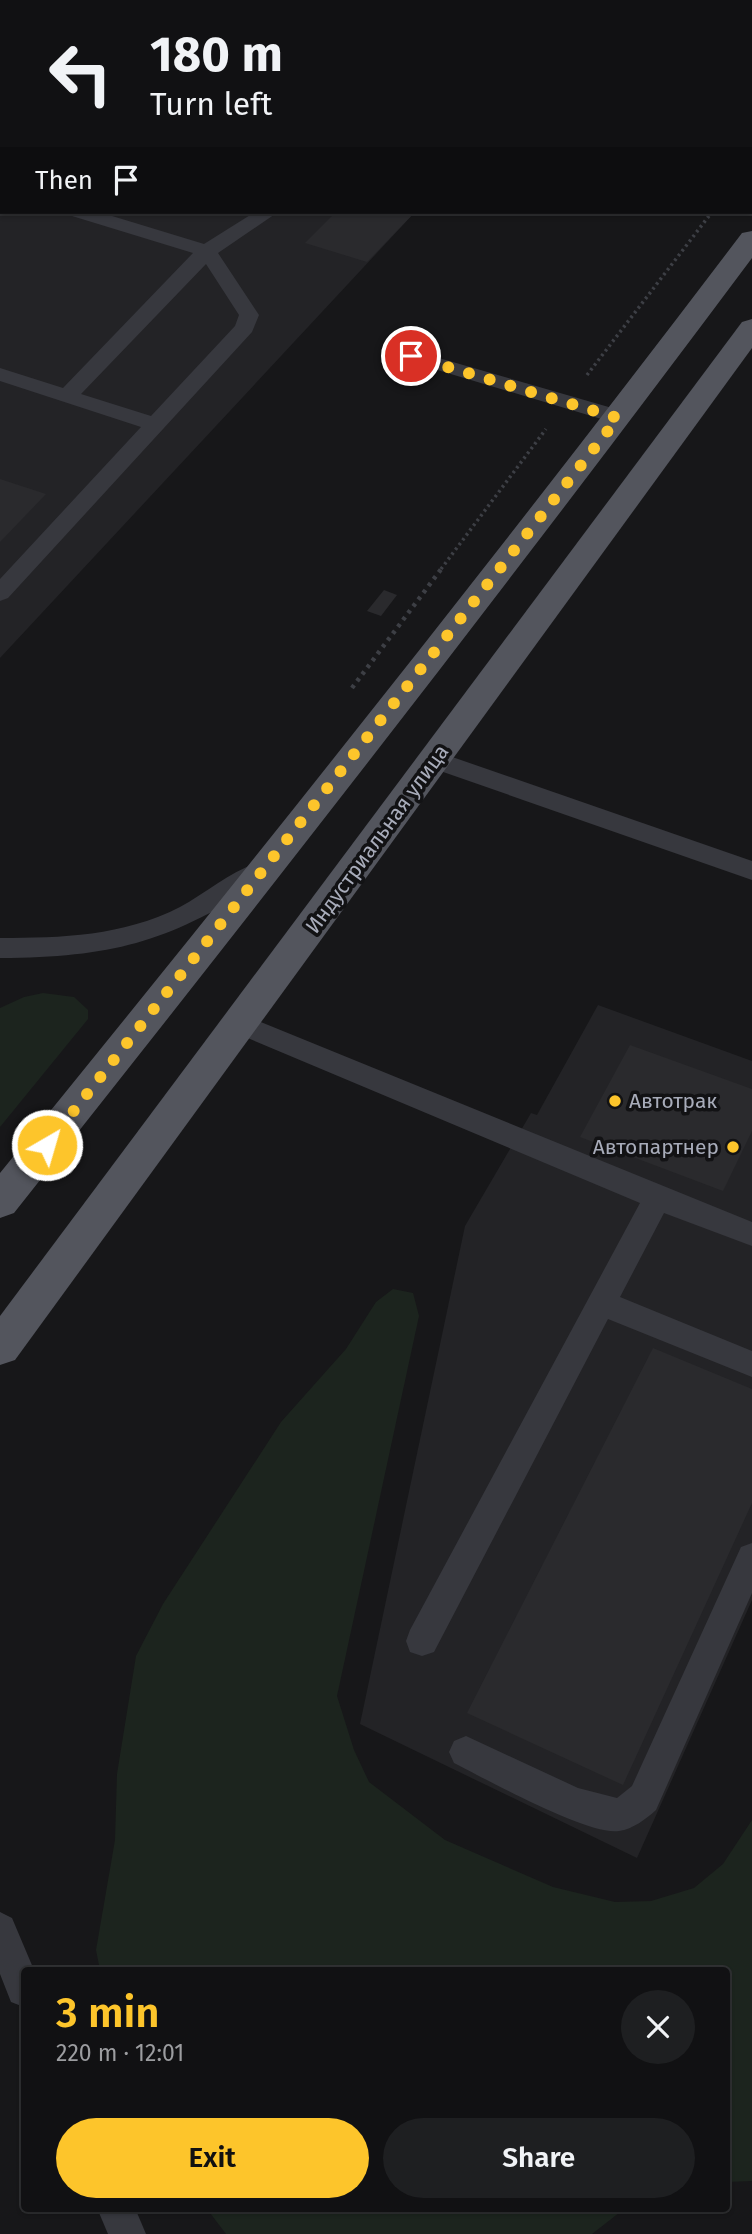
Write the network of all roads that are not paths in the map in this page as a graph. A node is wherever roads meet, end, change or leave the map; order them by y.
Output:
1 (86, 214) edge
2 (265, 214) edge
3 (752, 239) edge
4 (207, 251) junction
5 (752, 328) edge
6 (411, 356) dead end
7 (0, 373) edge
8 (67, 396) junction
9 (618, 418) junction
10 (156, 425) junction
11 (0, 593) edge
12 (435, 760) junction
13 (271, 864) junction
14 (752, 871) edge
15 (3, 951) edge
16 (241, 1024) junction
17 (657, 1198) junction
18 (0, 1202) edge
19 (752, 1234) edge
20 (602, 1303) junction
21 (0, 1348) edge
22 (752, 1364) edge
23 (752, 1557) edge
24 (422, 1641) dead end
25 (466, 1752) dead end
26 (0, 1930) edge
27 (21, 1982) edge
28 (118, 2212) edge
29 (127, 2234) edge

1 - 4 lane
2 - 4 lane
3 - 9 main road
4 - 8 lane
4 - 10 lane
5 - 12 main road, Индустриальная улица
6 - 9 lane
7 - 8 lane
8 - 10 lane
9 - 13 main road
10 - 11 lane
12 - 14 lane
12 - 16 main road, Индустриальная улица
13 - 15 lane
13 - 18 main road
16 - 17 lane
16 - 21 main road, Индустриальная улица
17 - 19 lane
17 - 20 lane
20 - 22 lane
20 - 24 lane
23 - 25 lane
26 - 27 lane
28 - 29 lane

